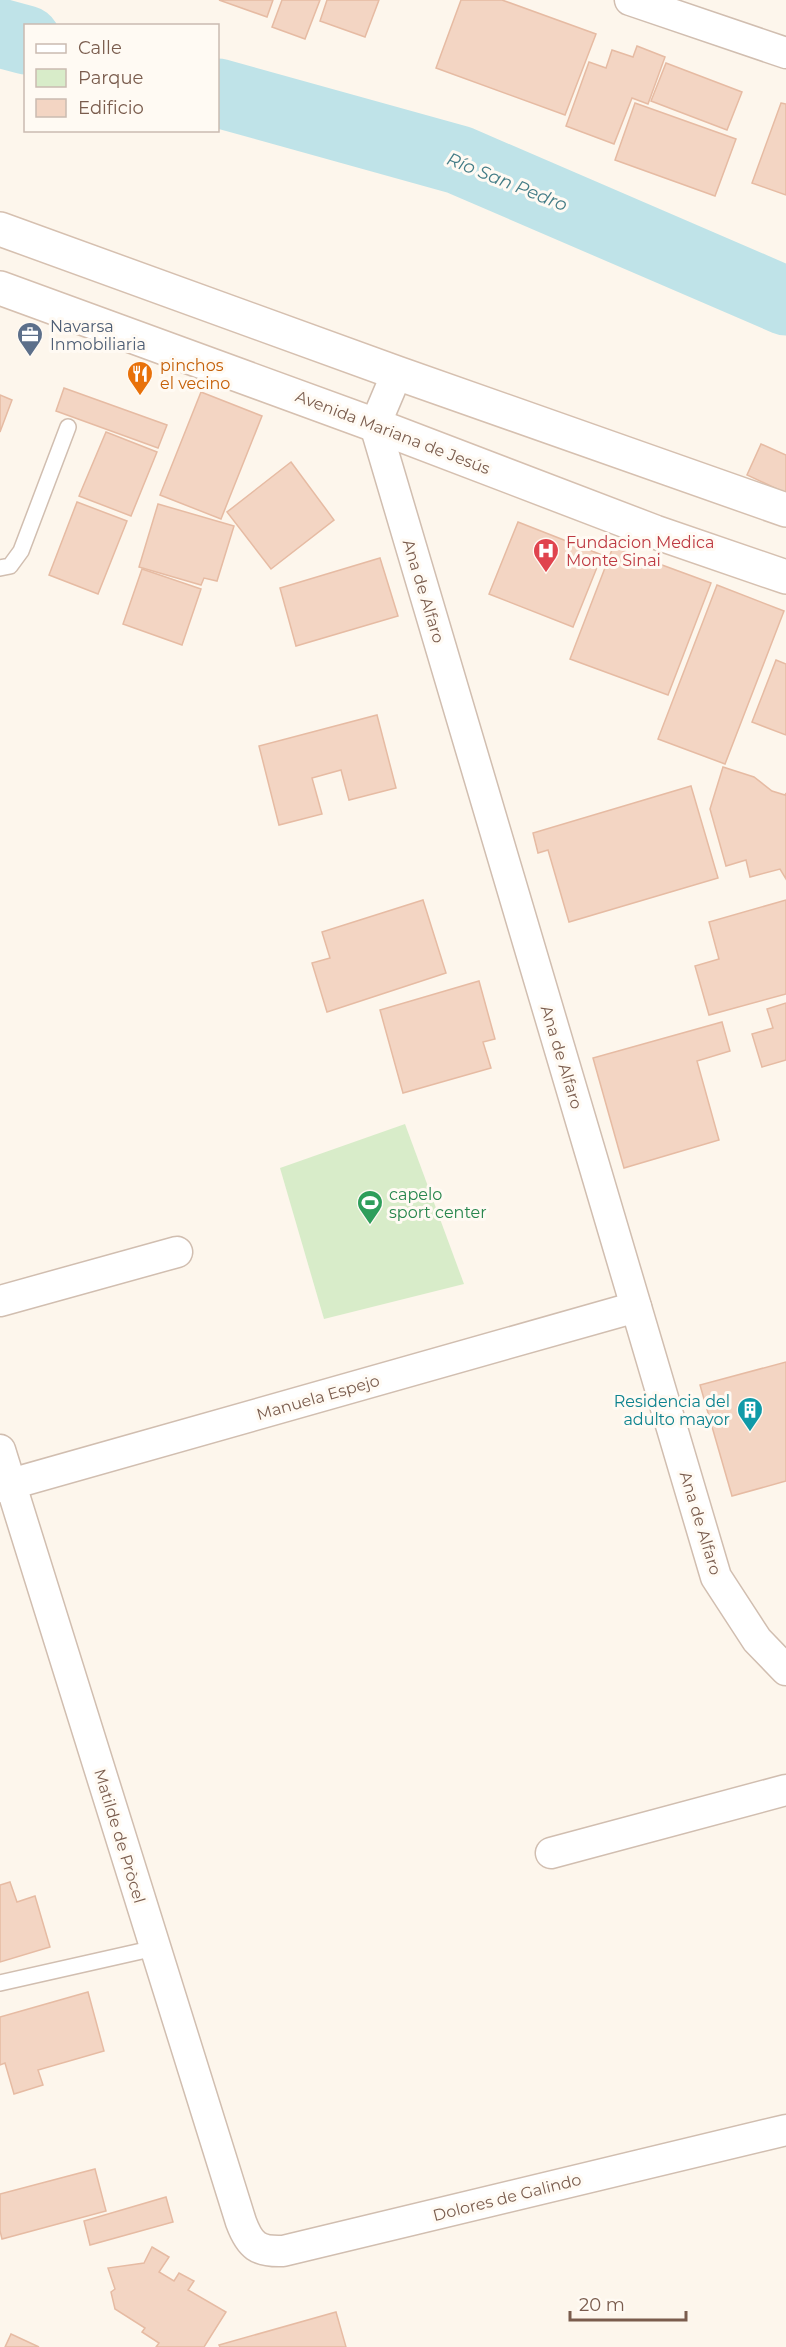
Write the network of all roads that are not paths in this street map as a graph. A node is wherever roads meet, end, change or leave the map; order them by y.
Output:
1 (630, 0) edge
2 (786, 53) edge
3 (0, 229) edge
4 (0, 288) edge
5 (397, 373) junction
6 (375, 425) junction
7 (68, 428) dead end
8 (786, 510) edge
9 (0, 568) edge
10 (786, 577) edge
11 (177, 1252) dead end
12 (0, 1301) edge
13 (636, 1307) junction
14 (0, 1450) edge
15 (5, 1486) edge
16 (786, 1670) edge
17 (786, 1790) edge
18 (551, 1853) dead end
19 (155, 1948) junction
20 (0, 1983) edge
21 (786, 2130) edge
22 (241, 2222) joint

1 - 2 street
3 - 5 street
4 - 6 street, Avenida Mariana de Jesús
5 - 6 street
5 - 8 street
6 - 10 street, Avenida Mariana de Jesús
6 - 13 street, Ana de Alfaro
7 - 9 lane
11 - 12 street
13 - 15 street, Manuela Espejo
13 - 16 street, Ana de Alfaro
14 - 15 street, Matilde de Pròcel
15 - 19 street, Matilde de Pròcel
17 - 18 street
19 - 20 lane
19 - 22 street, Matilde de Pròcel
21 - 22 street, Dolores de Galindo

